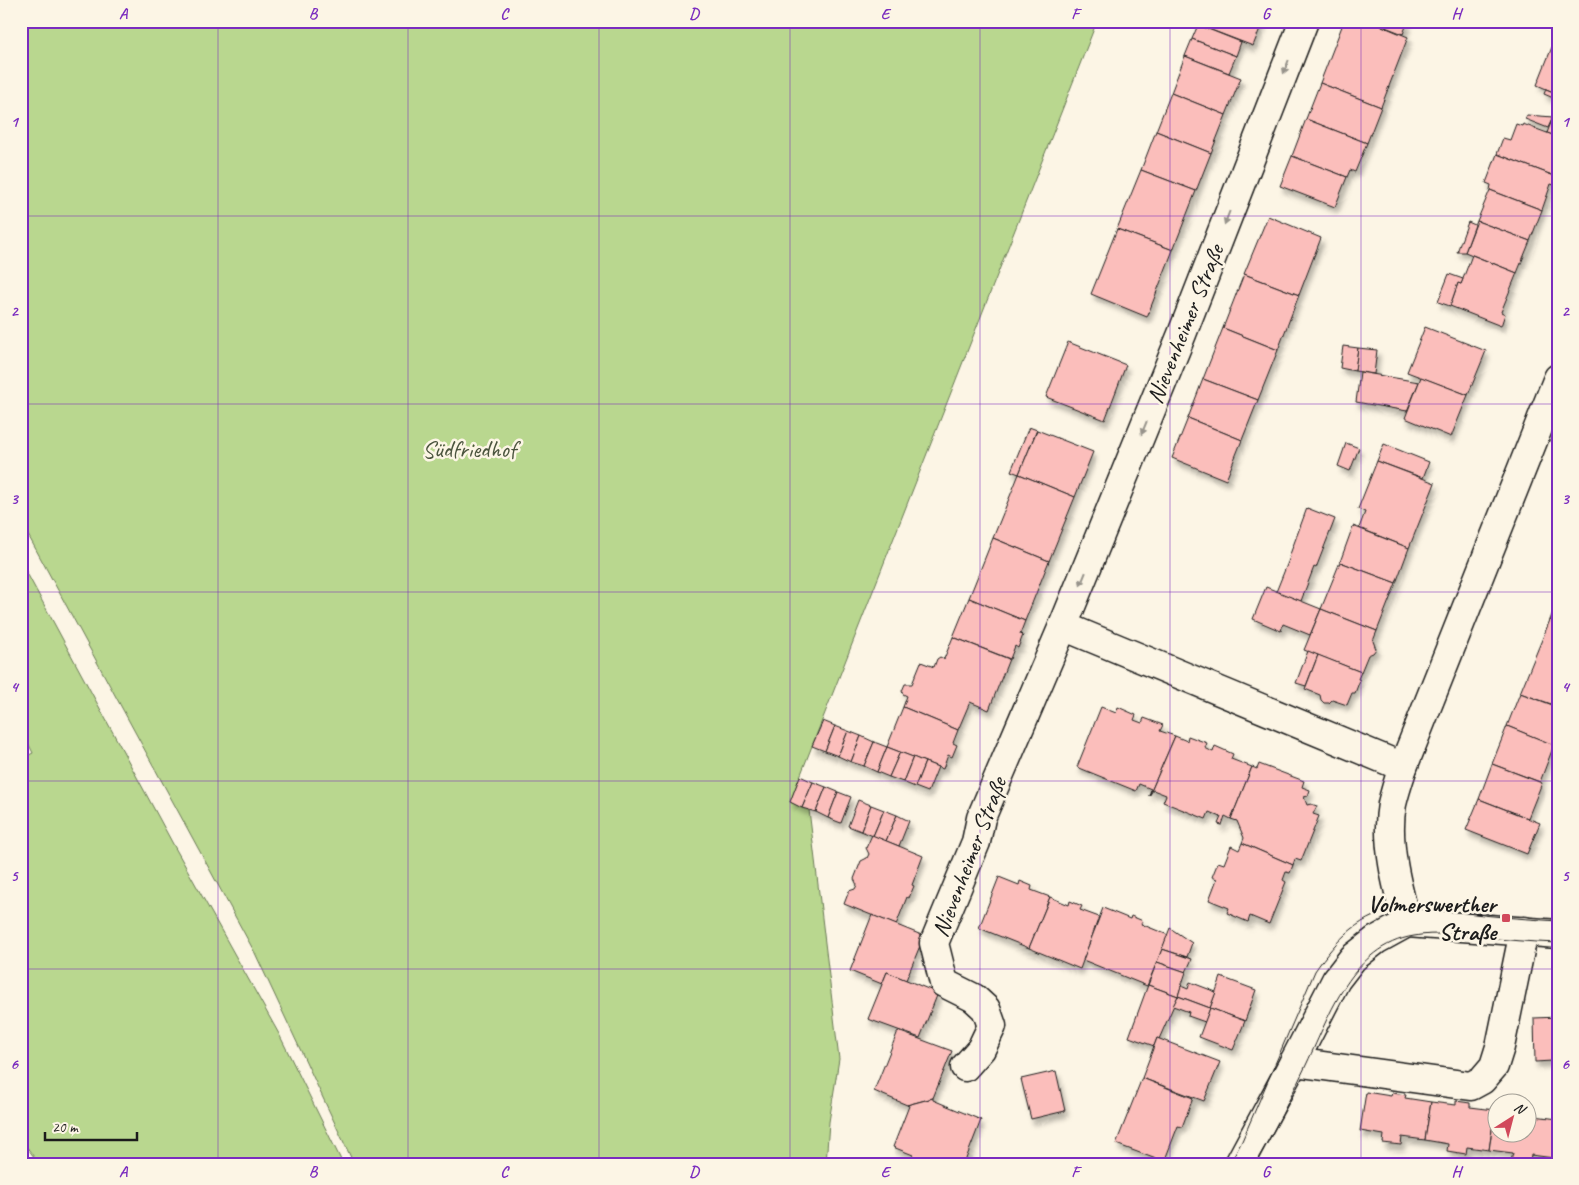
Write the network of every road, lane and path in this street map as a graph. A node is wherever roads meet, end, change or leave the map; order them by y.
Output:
1 (1304, 21) edge
2 (1558, 378) edge
3 (1063, 626) junction
4 (1403, 766) junction
5 (1407, 923) junction
6 (1524, 931) junction
7 (1558, 934) edge
8 (1294, 1062) junction
9 (966, 1067) dead end
10 (1239, 1164) edge

1 -> 3 street, Nievenheimer Straße
2 - 4 street
3 - 4 street
3 - 9 street, Nievenheimer Straße
4 - 5 street
5 - 6 street
5 - 8 street
6 - 7 street
6 - 8 street
8 - 10 street

